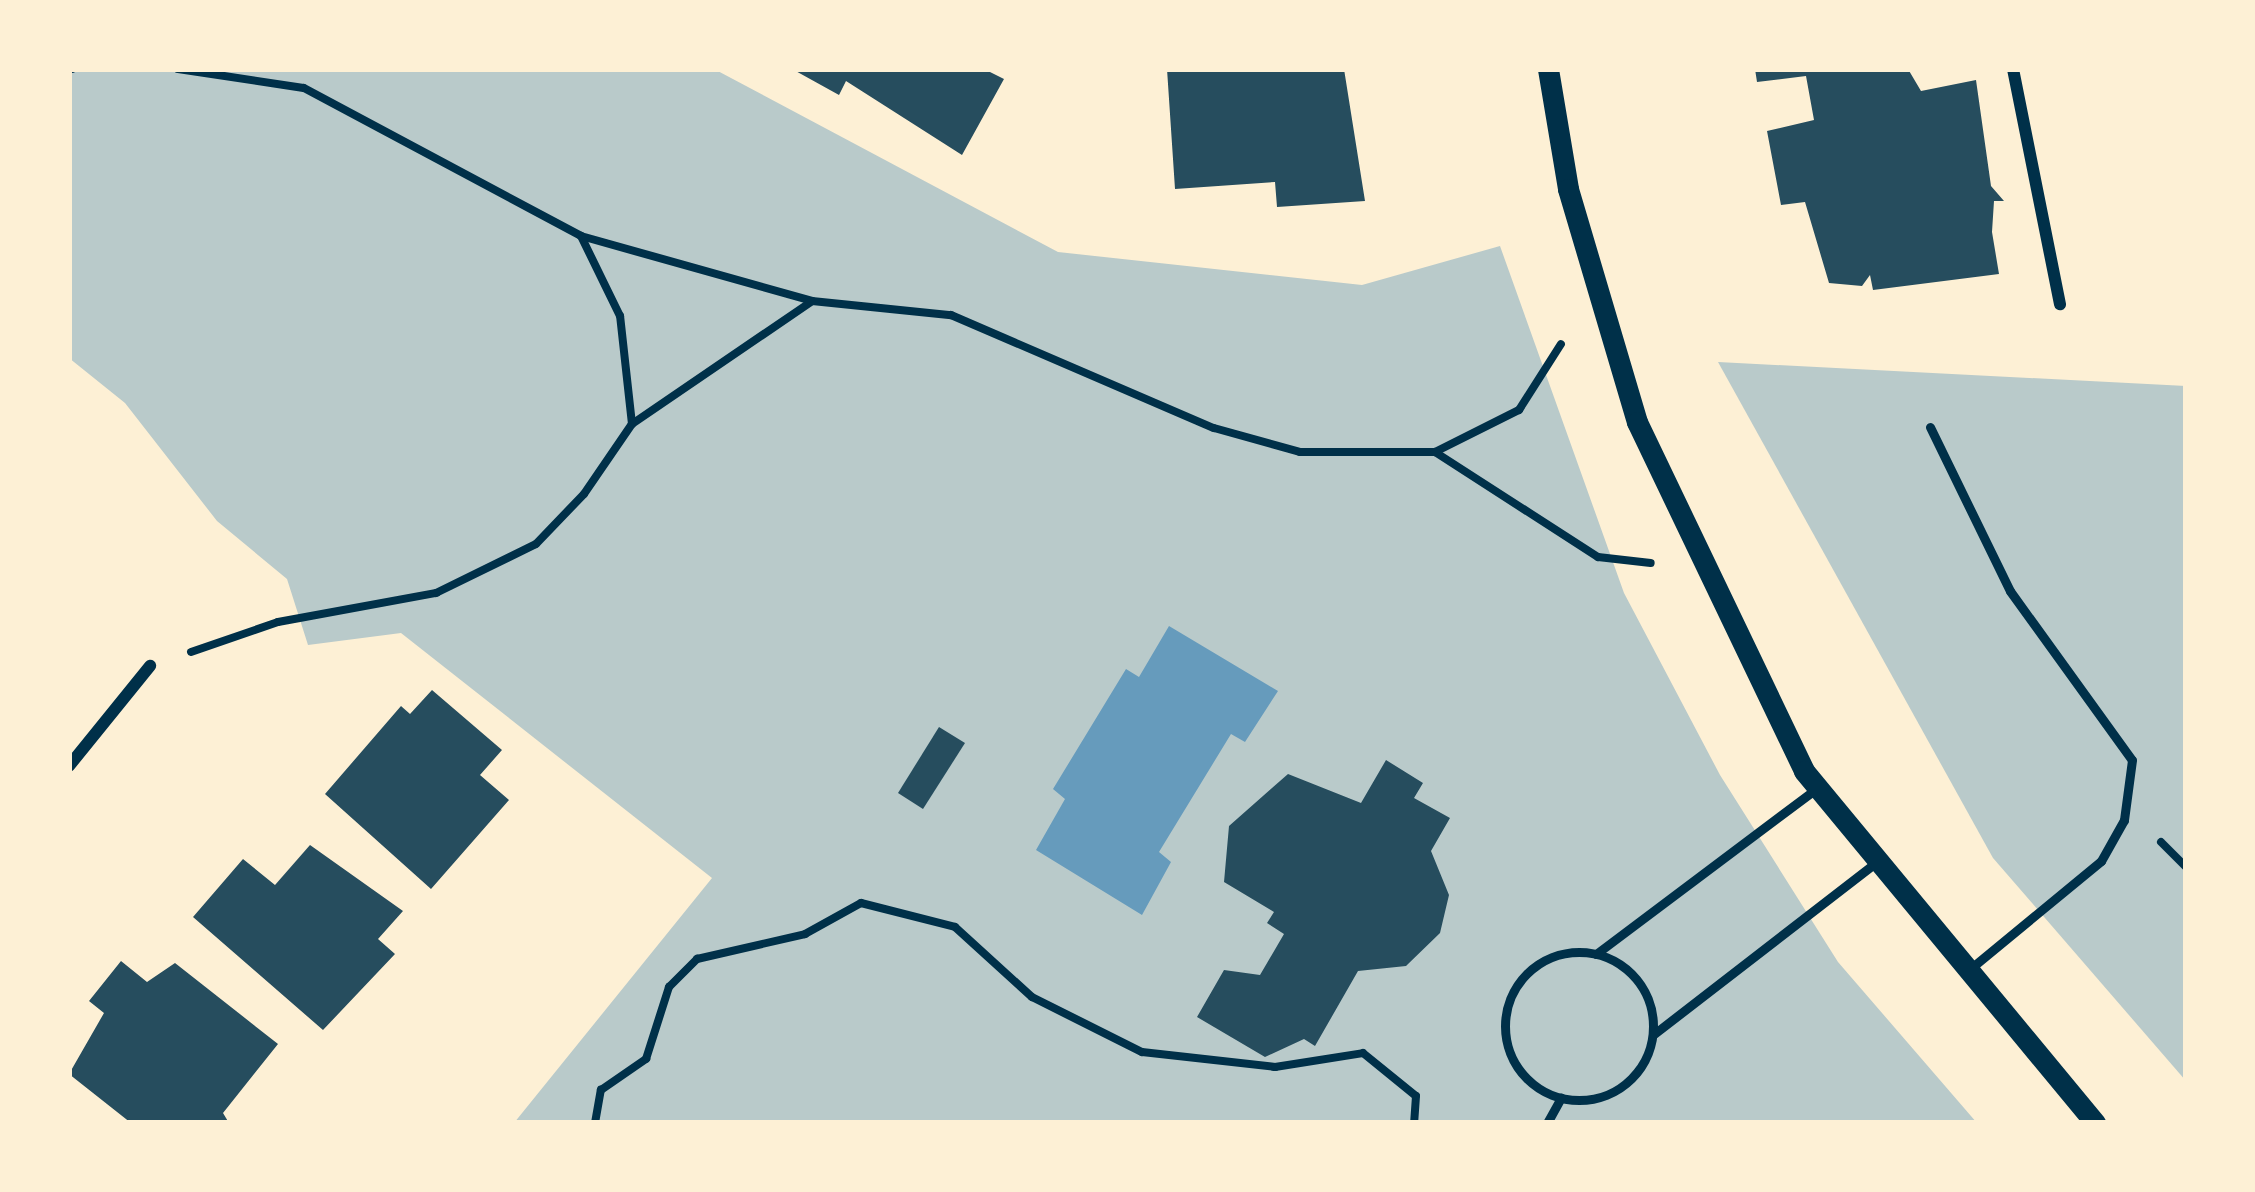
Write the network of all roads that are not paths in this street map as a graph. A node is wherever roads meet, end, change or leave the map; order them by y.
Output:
1 (1548, 69) edge
2 (2013, 69) edge
3 (2060, 304) dead end
4 (1930, 428) dead end
5 (150, 666) road end
6 (69, 766) edge
7 (1817, 788) junction
8 (1875, 862) junction
9 (1595, 954) junction
10 (1965, 973) junction
11 (1654, 1034) junction
12 (1561, 1098) junction
13 (1546, 1123) edge
14 (2096, 1123) edge

1 - 7 street
2 - 3 street
4 - 10 lane
5 - 6 street
7 - 8 street
7 - 9 lane
8 - 10 street
8 - 11 lane
9 - 11 lane
9 - 12 lane
10 - 14 street
11 - 12 lane
12 - 13 lane

